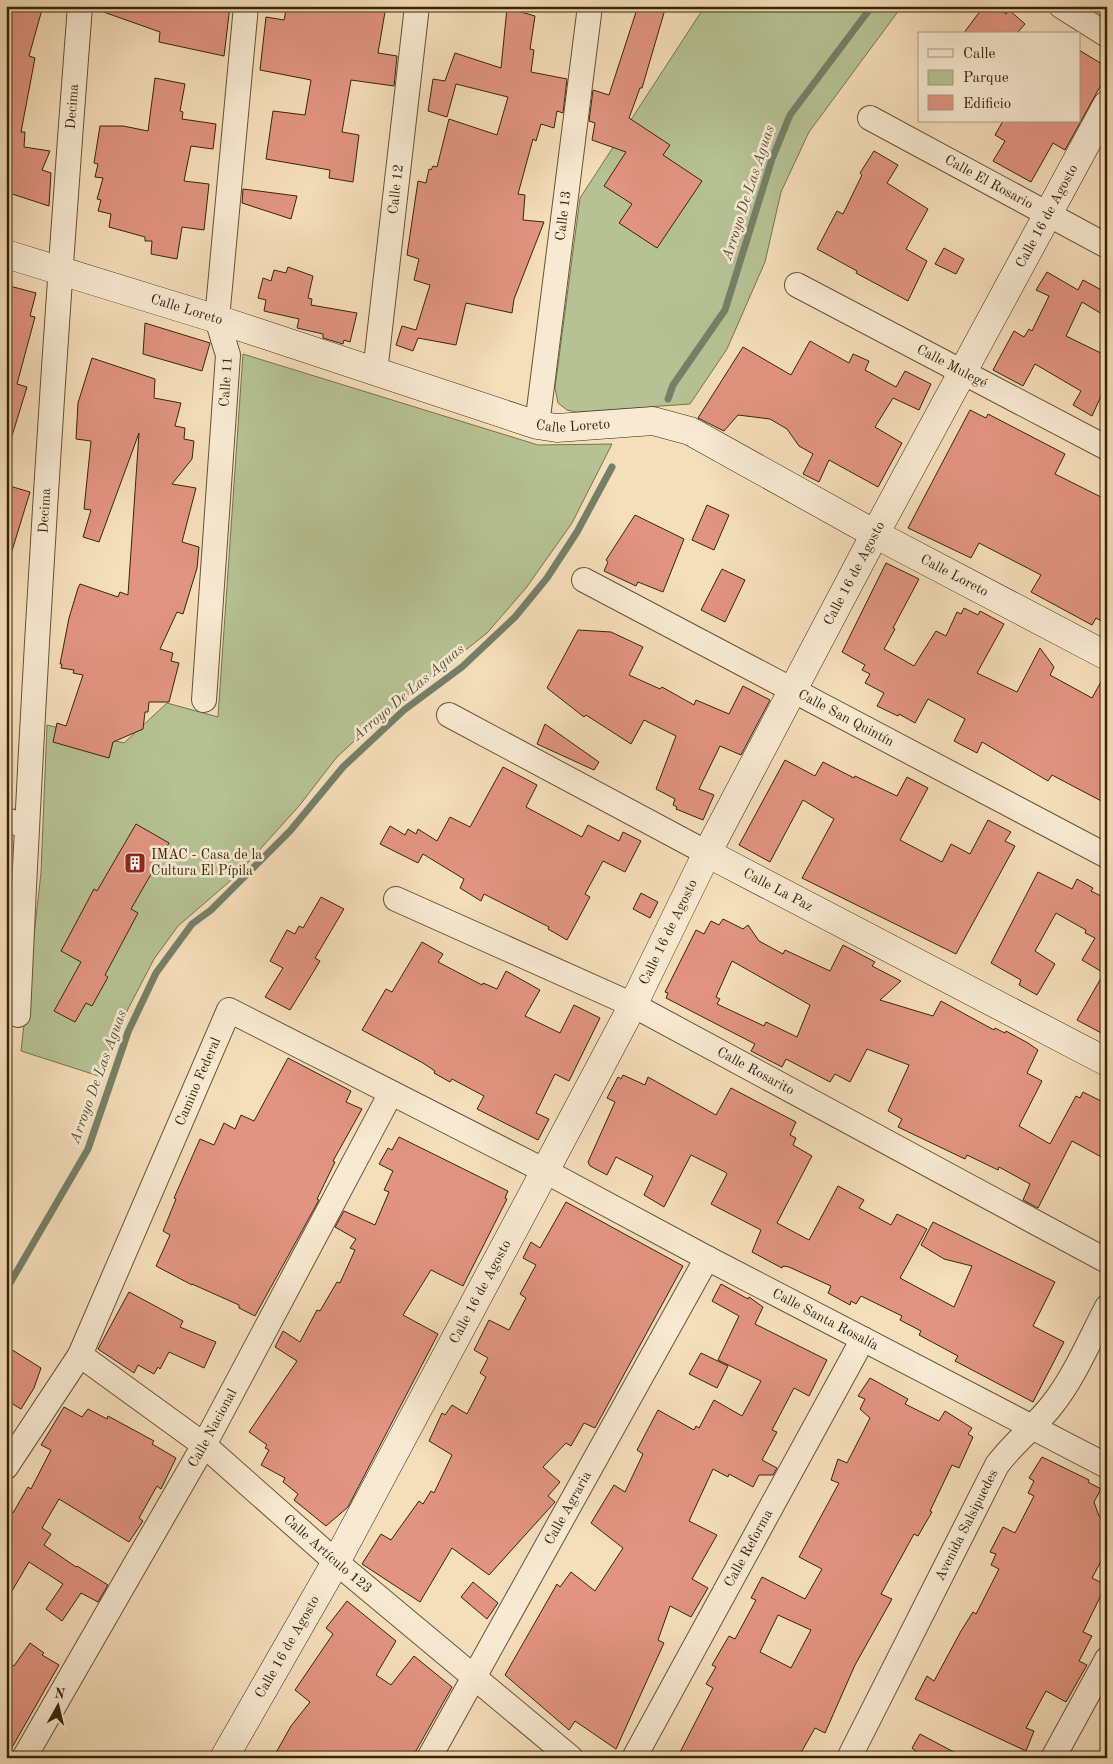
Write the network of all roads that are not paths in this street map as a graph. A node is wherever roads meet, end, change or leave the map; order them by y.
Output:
1 (80, 6) edge
2 (246, 6) edge
3 (418, 6) edge
4 (590, 6) edge
5 (1061, 6) edge
6 (1107, 35) edge
7 (1107, 105) edge
8 (870, 118) dead end
9 (1046, 214) junction
10 (1107, 246) edge
11 (6, 254) edge
12 (60, 271) junction
13 (797, 285) dead end
14 (217, 319) junction
15 (962, 371) junction
16 (375, 372) junction
17 (537, 425) junction
18 (1107, 448) edge
19 (875, 534) junction
20 (584, 580) dead end
21 (1107, 656) edge
22 (794, 691) junction
23 (204, 700) dead end
24 (449, 715) dead end
25 (16, 823) edge
26 (707, 853) junction
27 (1107, 856) edge
28 (396, 899) dead end
29 (633, 1005) junction
30 (18, 1015) dead end
31 (1107, 1062) edge
32 (391, 1094) junction
33 (545, 1171) junction
34 (706, 1258) junction
35 (1107, 1261) edge
36 (1107, 1307) edge
37 (863, 1340) junction
38 (80, 1355) junction
39 (1030, 1427) junction
40 (204, 1445) junction
41 (1107, 1466) edge
42 (6, 1468) edge
43 (336, 1562) junction
44 (1107, 1659) edge
45 (474, 1678) junction
46 (24, 1758) edge
47 (224, 1758) edge
48 (429, 1758) edge
49 (571, 1758) edge
50 (634, 1758) edge
51 (849, 1758) edge
52 (1053, 1758) edge

1 - 12 street, Decima
2 - 14 street, Calle 11
3 - 16 street, Calle 12
4 - 17 street, Calle 13
5 - 6 street
7 - 9 street, Calle 16 de Agosto
8 - 9 street, Calle El Rosario
9 - 10 street, Calle El Rosario
9 - 15 street, Calle 16 de Agosto
11 - 12 street, Calle Loreto
12 - 14 street, Calle Loreto
12 - 25 street, Decima
13 - 15 street, Calle Mulegé
14 - 16 street, Calle Loreto
14 - 23 street, Calle 11
15 - 18 street, Calle Mulegé
15 - 19 street, Calle 16 de Agosto
16 - 17 street, Calle Loreto
17 - 19 street, Calle Loreto
19 - 21 street, Calle Loreto
19 - 22 street, Calle 16 de Agosto
20 - 22 street, Calle San Quintín
22 - 26 street, Calle 16 de Agosto
22 - 27 street, Calle San Quintín
24 - 26 street, Calle La Paz
25 - 30 street, Decima
26 - 29 street, Calle 16 de Agosto
26 - 31 street, Calle La Paz
28 - 29 street, Calle Rosarito
29 - 33 street, Calle 16 de Agosto
29 - 35 street, Calle Rosarito
32 - 33 street, Camino Federal
32 - 38 street, Camino Federal
32 - 40 street, Calle Nacional
33 - 34 street, Calle Santa Rosalía
33 - 43 street, Calle 16 de Agosto
34 - 37 street, Calle Santa Rosalía
34 - 45 street, Calle Agraria
36 - 39 street, Avenida Salsipuedes
37 - 39 street, Calle Santa Rosalía
37 - 50 street, Calle Reforma
38 - 40 street, Calle Artículo 123
38 - 42 street, Camino Federal
39 - 41 street, Calle Santa Rosalía
39 - 51 street, Avenida Salsipuedes
40 - 43 street, Calle Artículo 123
40 - 46 street, Calle Nacional
43 - 45 street, Calle Artículo 123
43 - 47 street, Calle 16 de Agosto
44 - 52 street
45 - 48 street, Calle Agraria
45 - 49 street, Calle Artículo 123

